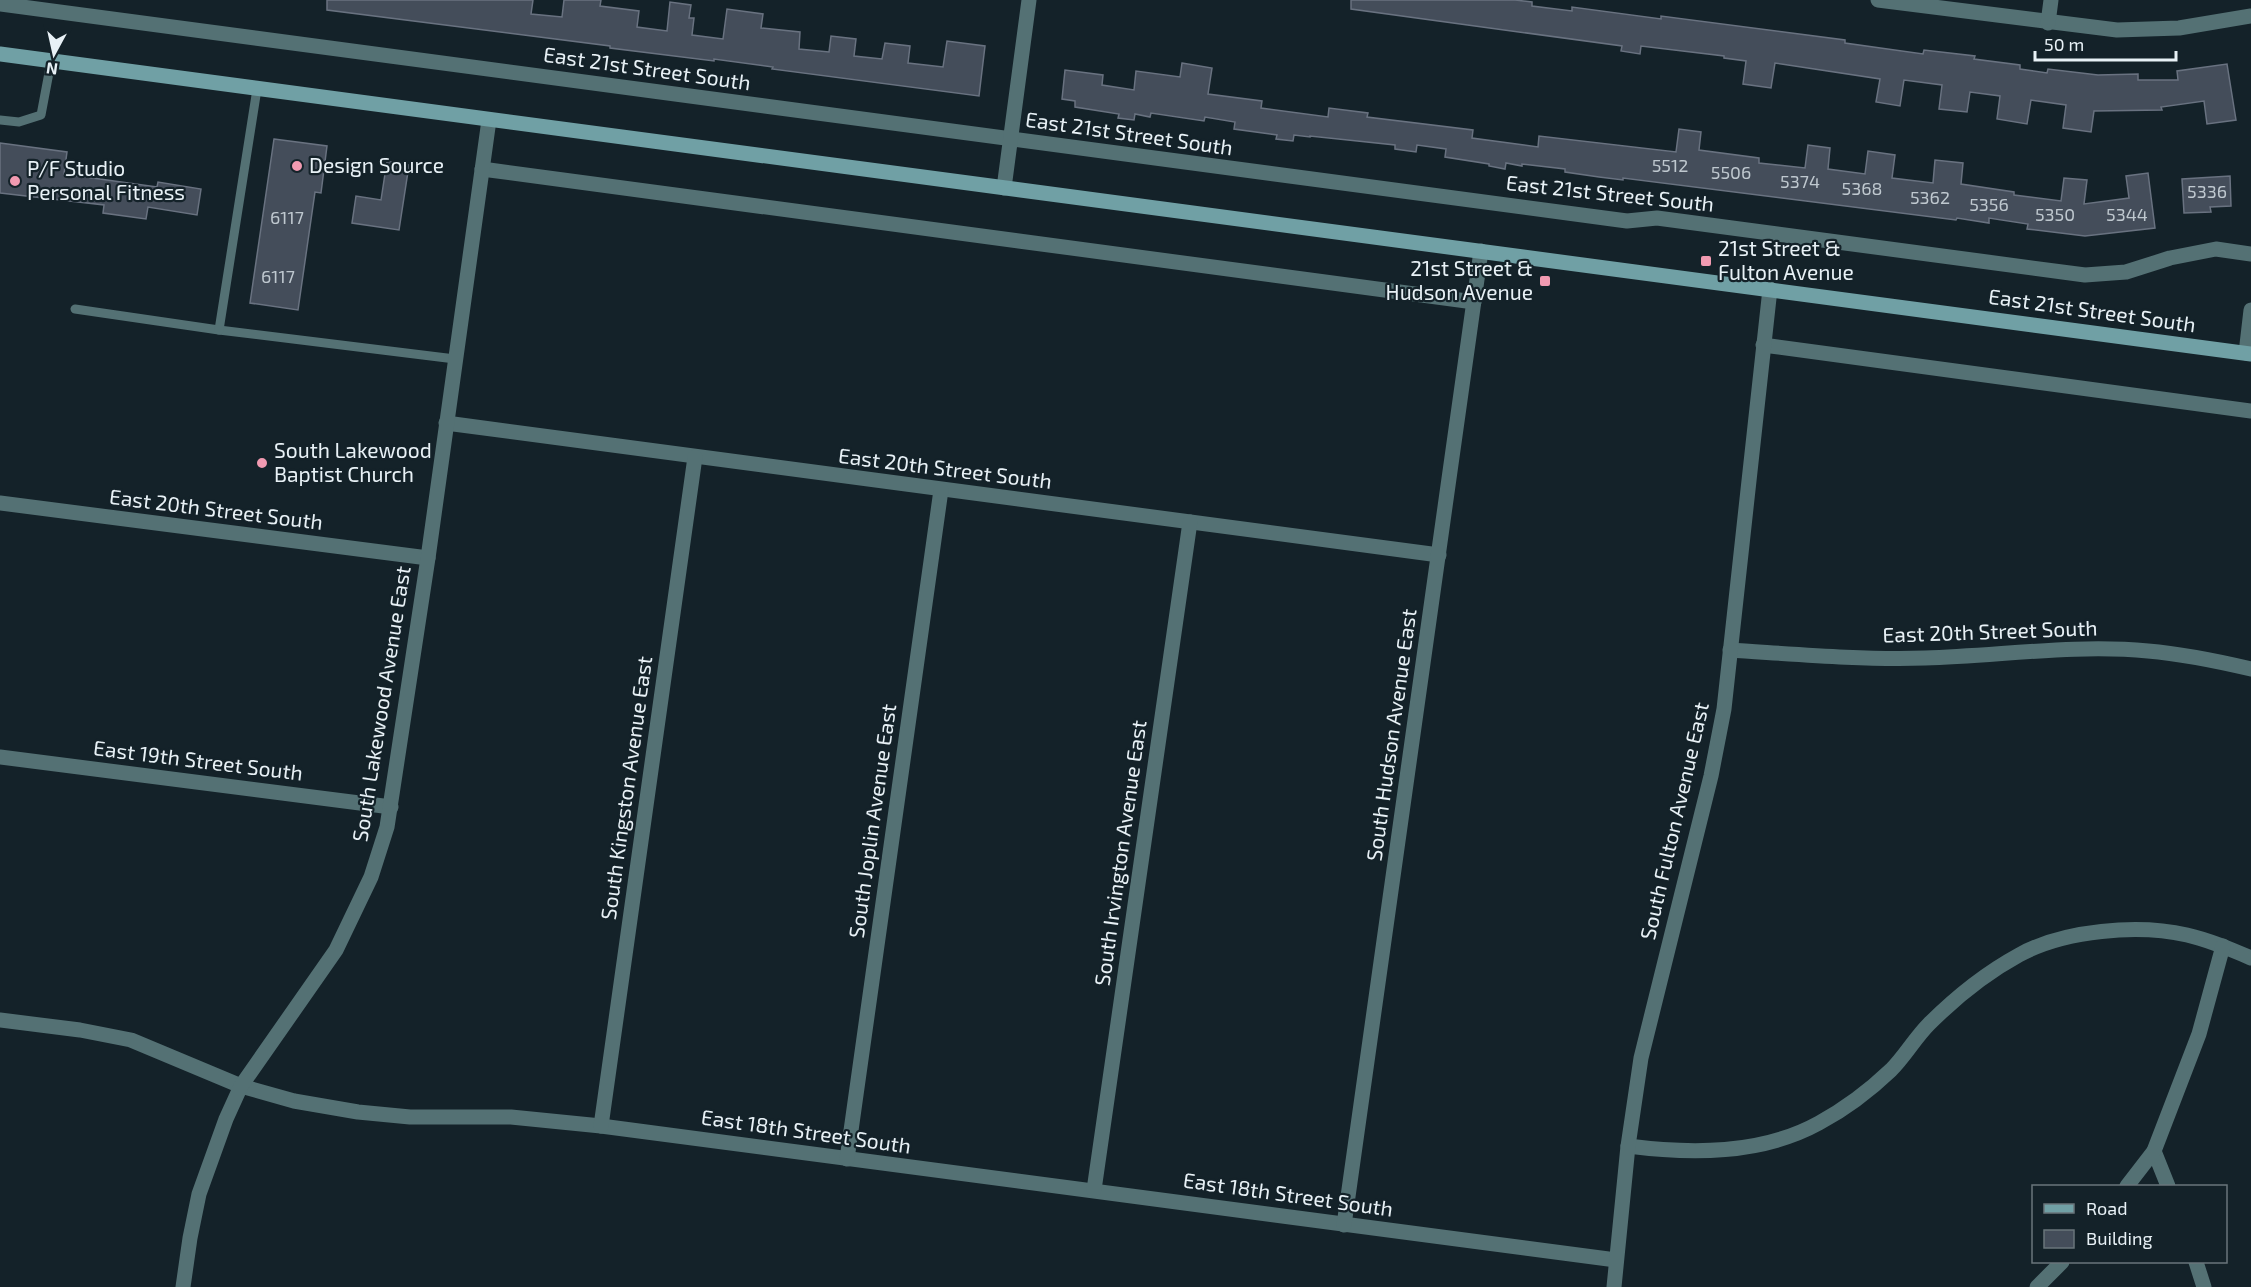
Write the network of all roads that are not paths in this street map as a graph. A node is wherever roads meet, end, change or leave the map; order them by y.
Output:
1 (1029, 0) edge
2 (1878, 0) edge
3 (2051, 0) edge
4 (0, 4) edge
5 (2251, 16) edge
6 (2048, 23) junction
7 (0, 54) edge
8 (51, 62) junction
9 (257, 89) junction
10 (0, 120) edge
11 (489, 120) junction
12 (1011, 139) junction
13 (482, 169) junction
14 (1004, 188) junction
15 (1480, 252) junction
16 (2251, 254) edge
17 (1770, 289) junction
18 (1474, 302) junction
19 (75, 309) dead end
20 (2251, 310) edge
21 (219, 330) junction
22 (1764, 345) junction
23 (2248, 353) edge
24 (455, 359) junction
25 (2251, 411) edge
26 (446, 423) junction
27 (695, 457) junction
28 (941, 490) junction
29 (0, 503) edge
30 (1190, 522) junction
31 (1439, 555) junction
32 (428, 558) junction
33 (1730, 650) junction
34 (2251, 669) edge
35 (0, 757) edge
36 (391, 807) junction
37 (2223, 946) junction
38 (2251, 958) edge
39 (0, 1020) edge
40 (241, 1086) junction
41 (601, 1125) junction
42 (1628, 1146) junction
43 (2154, 1151) junction
44 (848, 1159) junction
45 (2128, 1185) edge
46 (2168, 1185) edge
47 (1094, 1190) junction
48 (1344, 1225) junction
49 (1616, 1260) junction
50 (2061, 1263) edge
51 (2196, 1263) edge
52 (183, 1287) edge
53 (1614, 1287) edge
54 (2037, 1287) edge
55 (2204, 1287) edge

1 - 12 street
2 - 6 street
3 - 6 street
4 - 12 street, East 21st Street South
5 - 6 street
7 - 8 main road, East 21st Street South
8 - 9 main road, East 21st Street South
8 - 10 lane
9 - 11 main road, East 21st Street South
9 - 21 lane
11 - 13 street, South Lakewood Avenue East
11 - 14 main road, East 21st Street South
12 - 14 street
12 - 16 street, East 21st Street South
13 - 18 street
13 - 24 street, South Lakewood Avenue East
14 - 15 main road, East 21st Street South
15 - 17 main road, East 21st Street South
15 - 18 street, South Hudson Avenue East
17 - 22 street, South Fulton Avenue East
17 - 23 main road, East 21st Street South
18 - 31 street, South Hudson Avenue East
19 - 21 lane
20 - 23 street
21 - 24 lane
22 - 25 street
22 - 33 street, South Fulton Avenue East
24 - 26 street, South Lakewood Avenue East
26 - 27 street, East 20th Street South
26 - 32 street, South Lakewood Avenue East
27 - 28 street, East 20th Street South
27 - 41 street, South Kingston Avenue East
28 - 30 street, East 20th Street South
28 - 44 street, South Joplin Avenue East
29 - 32 street, East 20th Street South
30 - 31 street, East 20th Street South
30 - 47 street, South Irvington Avenue East
31 - 48 street, South Hudson Avenue East
32 - 36 street, South Lakewood Avenue East
33 - 34 street, East 20th Street South
33 - 42 street, South Fulton Avenue East
35 - 36 street, East 19th Street South
36 - 40 street, South Lakewood Avenue East
37 - 38 street
37 - 42 street
37 - 43 street
39 - 40 street, East 18th Street South
40 - 41 street, East 18th Street South
40 - 52 street, South Lakewood Avenue East
41 - 44 street, East 18th Street South
42 - 49 street, South Fulton Avenue East
43 - 45 street
43 - 46 street
44 - 47 street, East 18th Street South
47 - 48 street, East 18th Street South
48 - 49 street, East 18th Street South
49 - 53 street, South Fulton Avenue East
50 - 54 street
51 - 55 street

